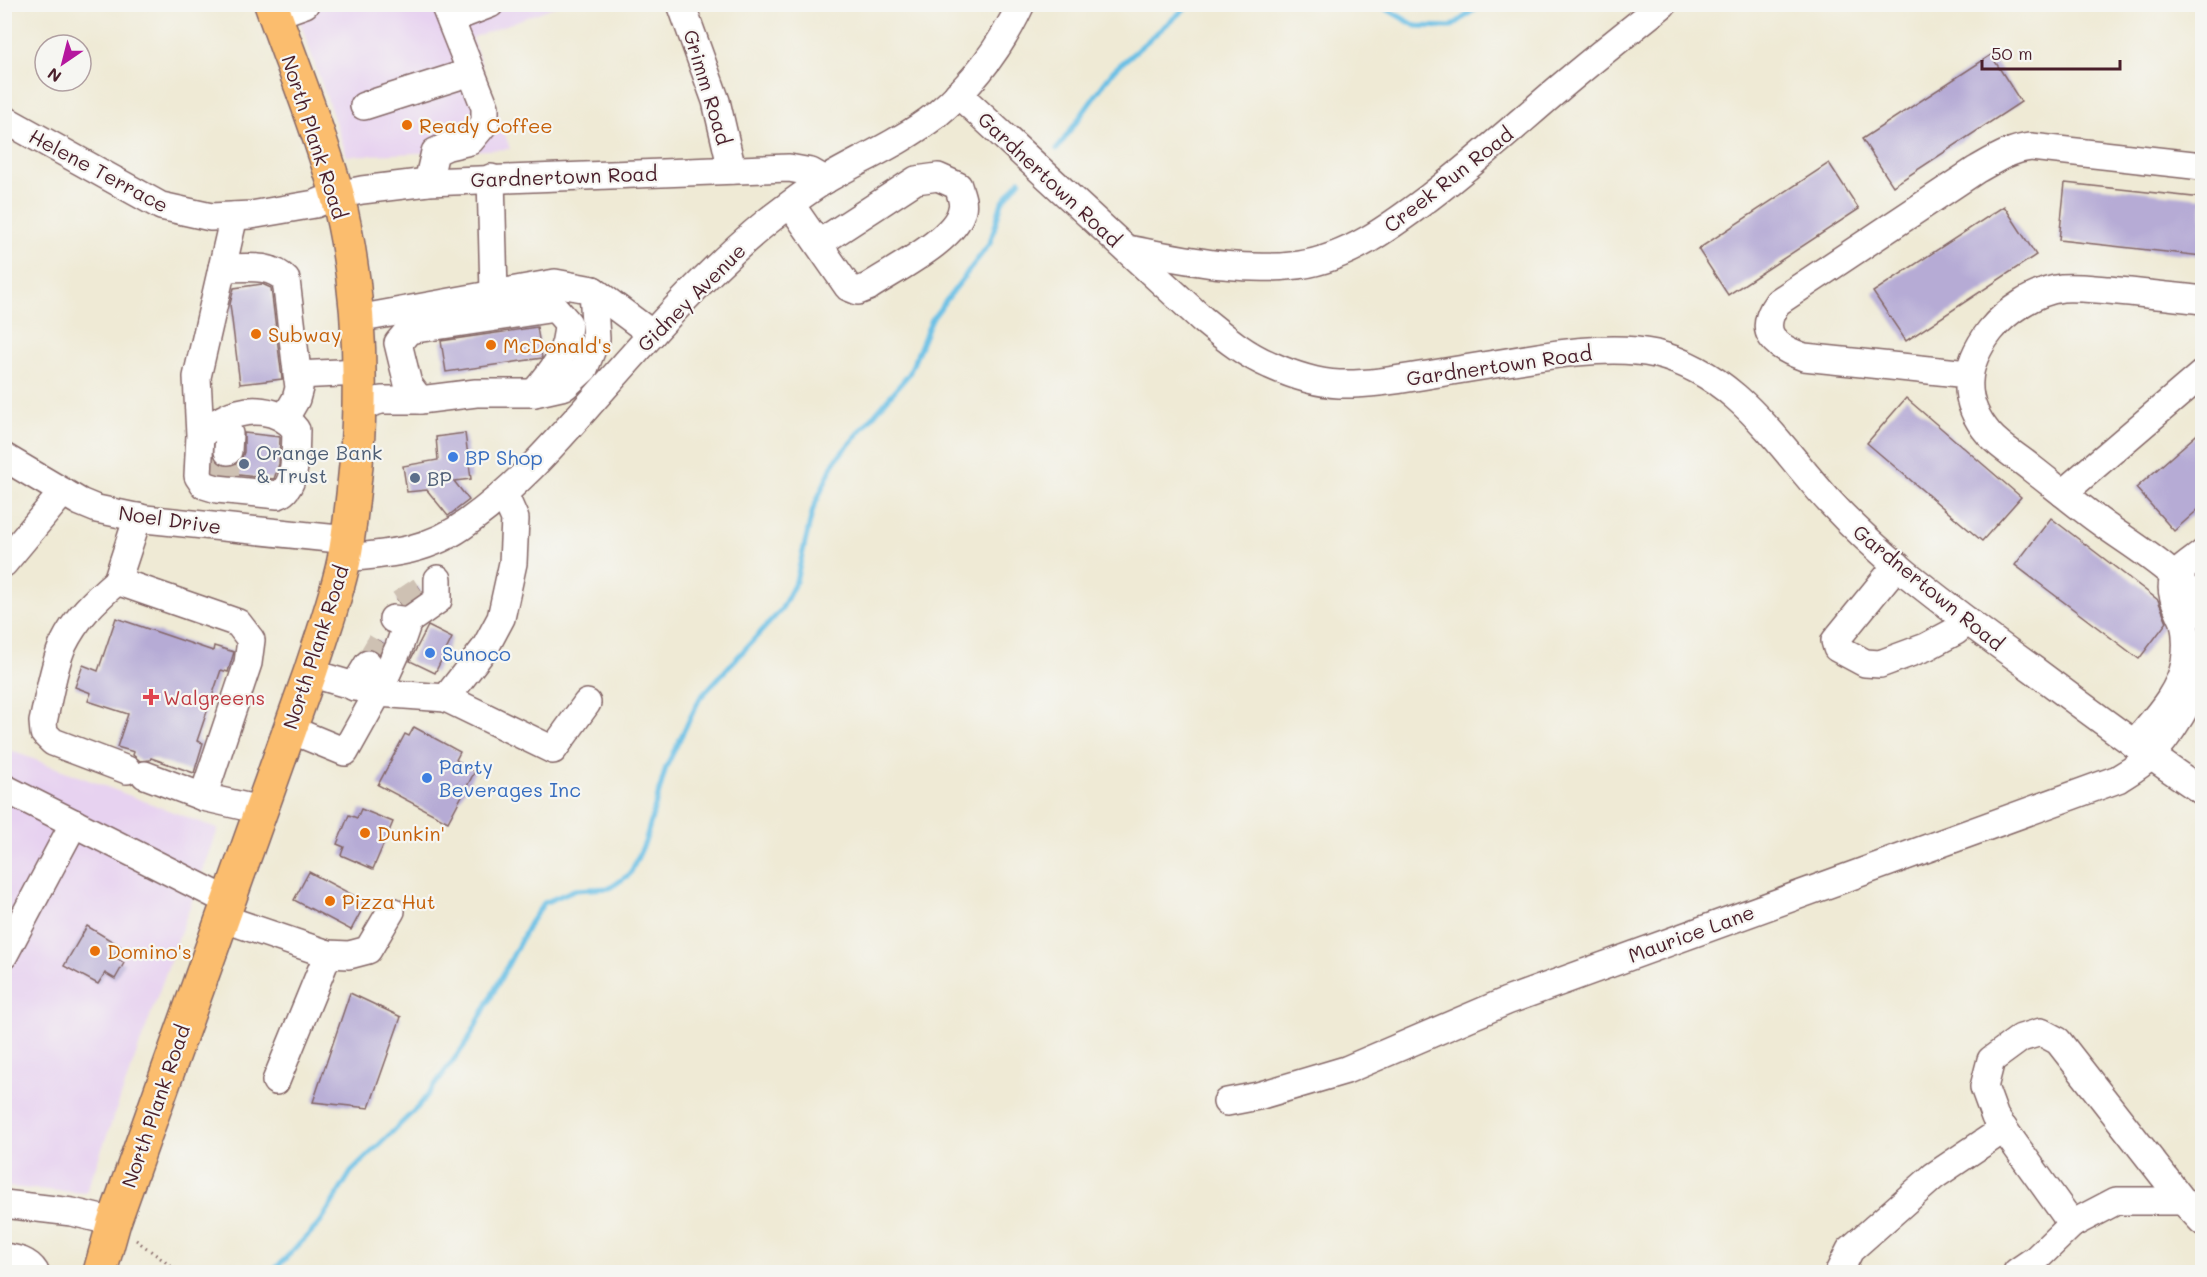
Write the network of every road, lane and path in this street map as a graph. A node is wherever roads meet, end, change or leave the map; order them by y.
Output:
1 (305, 4) edge
2 (490, 4) edge
3 (681, 4) edge
4 (1021, 4) edge
5 (1663, 4) edge
6 (272, 10) edge
7 (448, 12) edge
8 (471, 72) junction
9 (958, 94) junction
10 (364, 106) dead end
11 (4, 119) edge
12 (2202, 166) edge
13 (732, 170) junction
14 (491, 178) junction
15 (825, 180) junction
16 (428, 182) junction
17 (337, 195) junction
18 (791, 205) junction
19 (234, 216) junction
20 (818, 244) junction
21 (1127, 249) junction
22 (222, 268) junction
23 (593, 290) junction
24 (494, 292) junction
25 (2202, 300) edge
26 (357, 319) junction
27 (652, 334) junction
28 (360, 372) junction
29 (1968, 374) junction
30 (2202, 374) edge
31 (297, 375) junction
32 (534, 393) junction
33 (420, 400) junction
34 (361, 406) junction
35 (285, 418) junction
36 (217, 437) junction
37 (4, 457) edge
38 (218, 483) junction
39 (63, 492) junction
40 (2063, 493) junction
41 (504, 494) junction
42 (138, 517) junction
43 (221, 526) junction
44 (433, 543) junction
45 (346, 549) junction
46 (2202, 554) edge
47 (4, 563) edge
48 (1897, 565) junction
49 (2175, 577) junction
50 (117, 581) junction
51 (2201, 606) edge
52 (1967, 621) junction
53 (393, 633) junction
54 (2202, 668) edge
55 (310, 673) junction
56 (446, 698) junction
57 (2188, 700) edge
58 (587, 703) dead end
59 (289, 729) junction
60 (2142, 750) junction
61 (4, 788) edge
62 (2202, 791) edge
63 (203, 797) junction
64 (260, 810) junction
65 (74, 823) junction
66 (225, 909) junction
67 (391, 911) dead end
68 (328, 954) junction
69 (4, 955) edge
70 (276, 1081) dead end
71 (1227, 1102) dead end
72 (2004, 1129) junction
73 (2183, 1201) junction
74 (4, 1204) edge
75 (2202, 1221) edge
76 (114, 1222) junction
77 (2072, 1224) junction
78 (4, 1257) edge
79 (35, 1272) edge
80 (100, 1272) edge
81 (179, 1272) edge
82 (1839, 1272) edge
83 (2017, 1272) edge

1 - 6 street
2 - 7 street
3 - 13 street, Grimm Road
4 - 9 street, Gidney Avenue
5 - 21 street, Creek Run Road
6 - 17 main road, North Plank Road
7 - 8 street
8 - 10 street
8 - 16 street
9 - 15 street, Gidney Avenue
9 - 21 street, Gardnertown Road
11 - 19 street, Helene Terrace
12 - 29 street
13 - 14 street, Gardnertown Road
13 - 15 street, Gardnertown Road
14 - 16 street, Gardnertown Road
14 - 24 street
15 - 18 street, Gidney Avenue
16 - 17 street, Gardnertown Road
17 - 19 street, Helene Terrace
17 - 26 main road, North Plank Road
18 - 20 street
18 - 27 street, Gidney Avenue
19 - 22 street
20 - 20 street
21 - 48 street, Gardnertown Road
22 - 31 street
22 - 36 street
23 - 24 street
23 - 27 street
23 - 32 street
24 - 26 street
25 - 29 street
26 - 28 main road, North Plank Road
27 - 41 street, Gidney Avenue
28 - 31 street
28 - 34 main road, North Plank Road
29 - 40 street
30 - 40 street
31 - 35 street
32 - 33 street
32 - 33 street
33 - 34 street
34 - 45 main road, North Plank Road
35 - 36 street
35 - 38 street
36 - 38 street
37 - 39 street, Noel Drive
38 - 43 street
39 - 42 street, Noel Drive
39 - 47 street
40 - 49 street
41 - 44 street, Gidney Avenue
41 - 56 street
42 - 43 street, Noel Drive
42 - 50 street
43 - 45 street, Noel Drive
44 - 45 street, Gidney Avenue
44 - 53 street
45 - 55 main road, North Plank Road
46 - 49 street
48 - 52 street, Gardnertown Road
48 - 52 street
49 - 51 street
49 - 57 street
50 - 63 street
50 - 63 street
52 - 60 street, Gardnertown Road
53 - 55 street
53 - 56 street
53 - 59 street
54 - 57 street
55 - 59 main road, North Plank Road
56 - 58 street
57 - 60 street, Maurice Lane
59 - 64 main road, North Plank Road
60 - 62 street, Gardnertown Road
60 - 71 street, Maurice Lane
61 - 65 street
63 - 64 street
64 - 66 main road, North Plank Road
65 - 66 street
65 - 69 street
66 - 68 street
66 - 76 main road, North Plank Road
67 - 68 street
68 - 70 street
72 - 73 street
72 - 77 street
72 - 82 street
73 - 75 street
73 - 77 street
74 - 76 street
76 - 80 main road, North Plank Road
76 - 81 path
77 - 83 street
78 - 79 street

